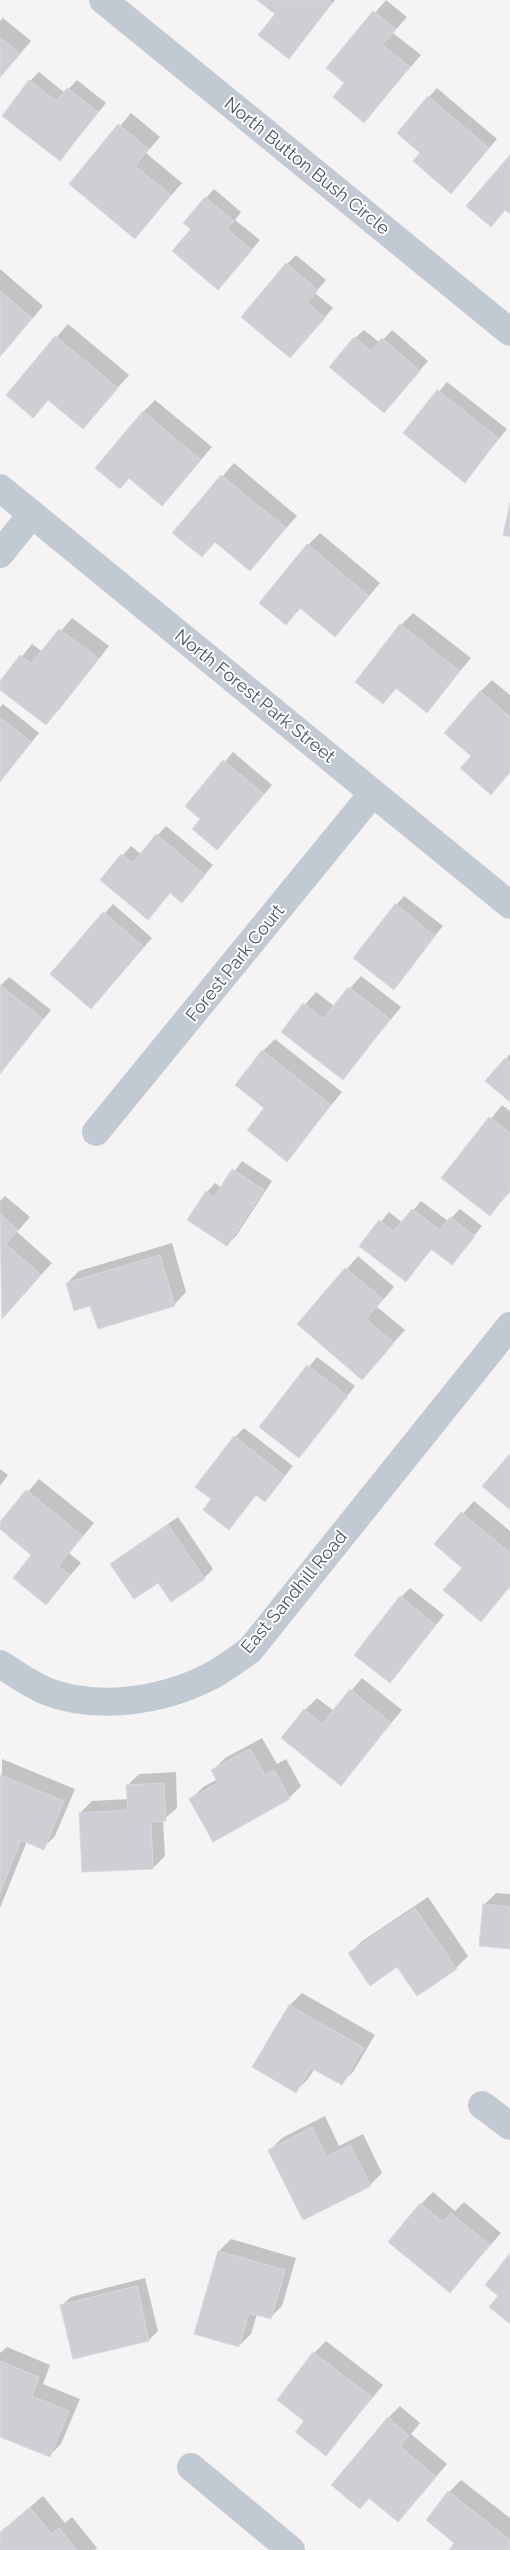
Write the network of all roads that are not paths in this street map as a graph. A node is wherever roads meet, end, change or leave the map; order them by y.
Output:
1 (104, 0) edge
2 (510, 332) edge
3 (0, 488) edge
4 (32, 514) junction
5 (0, 554) edge
6 (374, 793) junction
7 (510, 905) edge
8 (96, 1132) dead end
9 (510, 1326) edge
10 (0, 1664) edge
11 (482, 2104) dead end
12 (510, 2126) edge
13 (191, 2467) dead end
14 (292, 2550) edge

1 - 2 street, North Button Bush Circle
3 - 4 street, North Forest Park Street
4 - 5 street
4 - 6 street, North Forest Park Street
6 - 7 street, North Forest Park Street
6 - 8 street, Forest Park Court
9 - 10 street, East Sandhill Road
11 - 12 street
13 - 14 street

